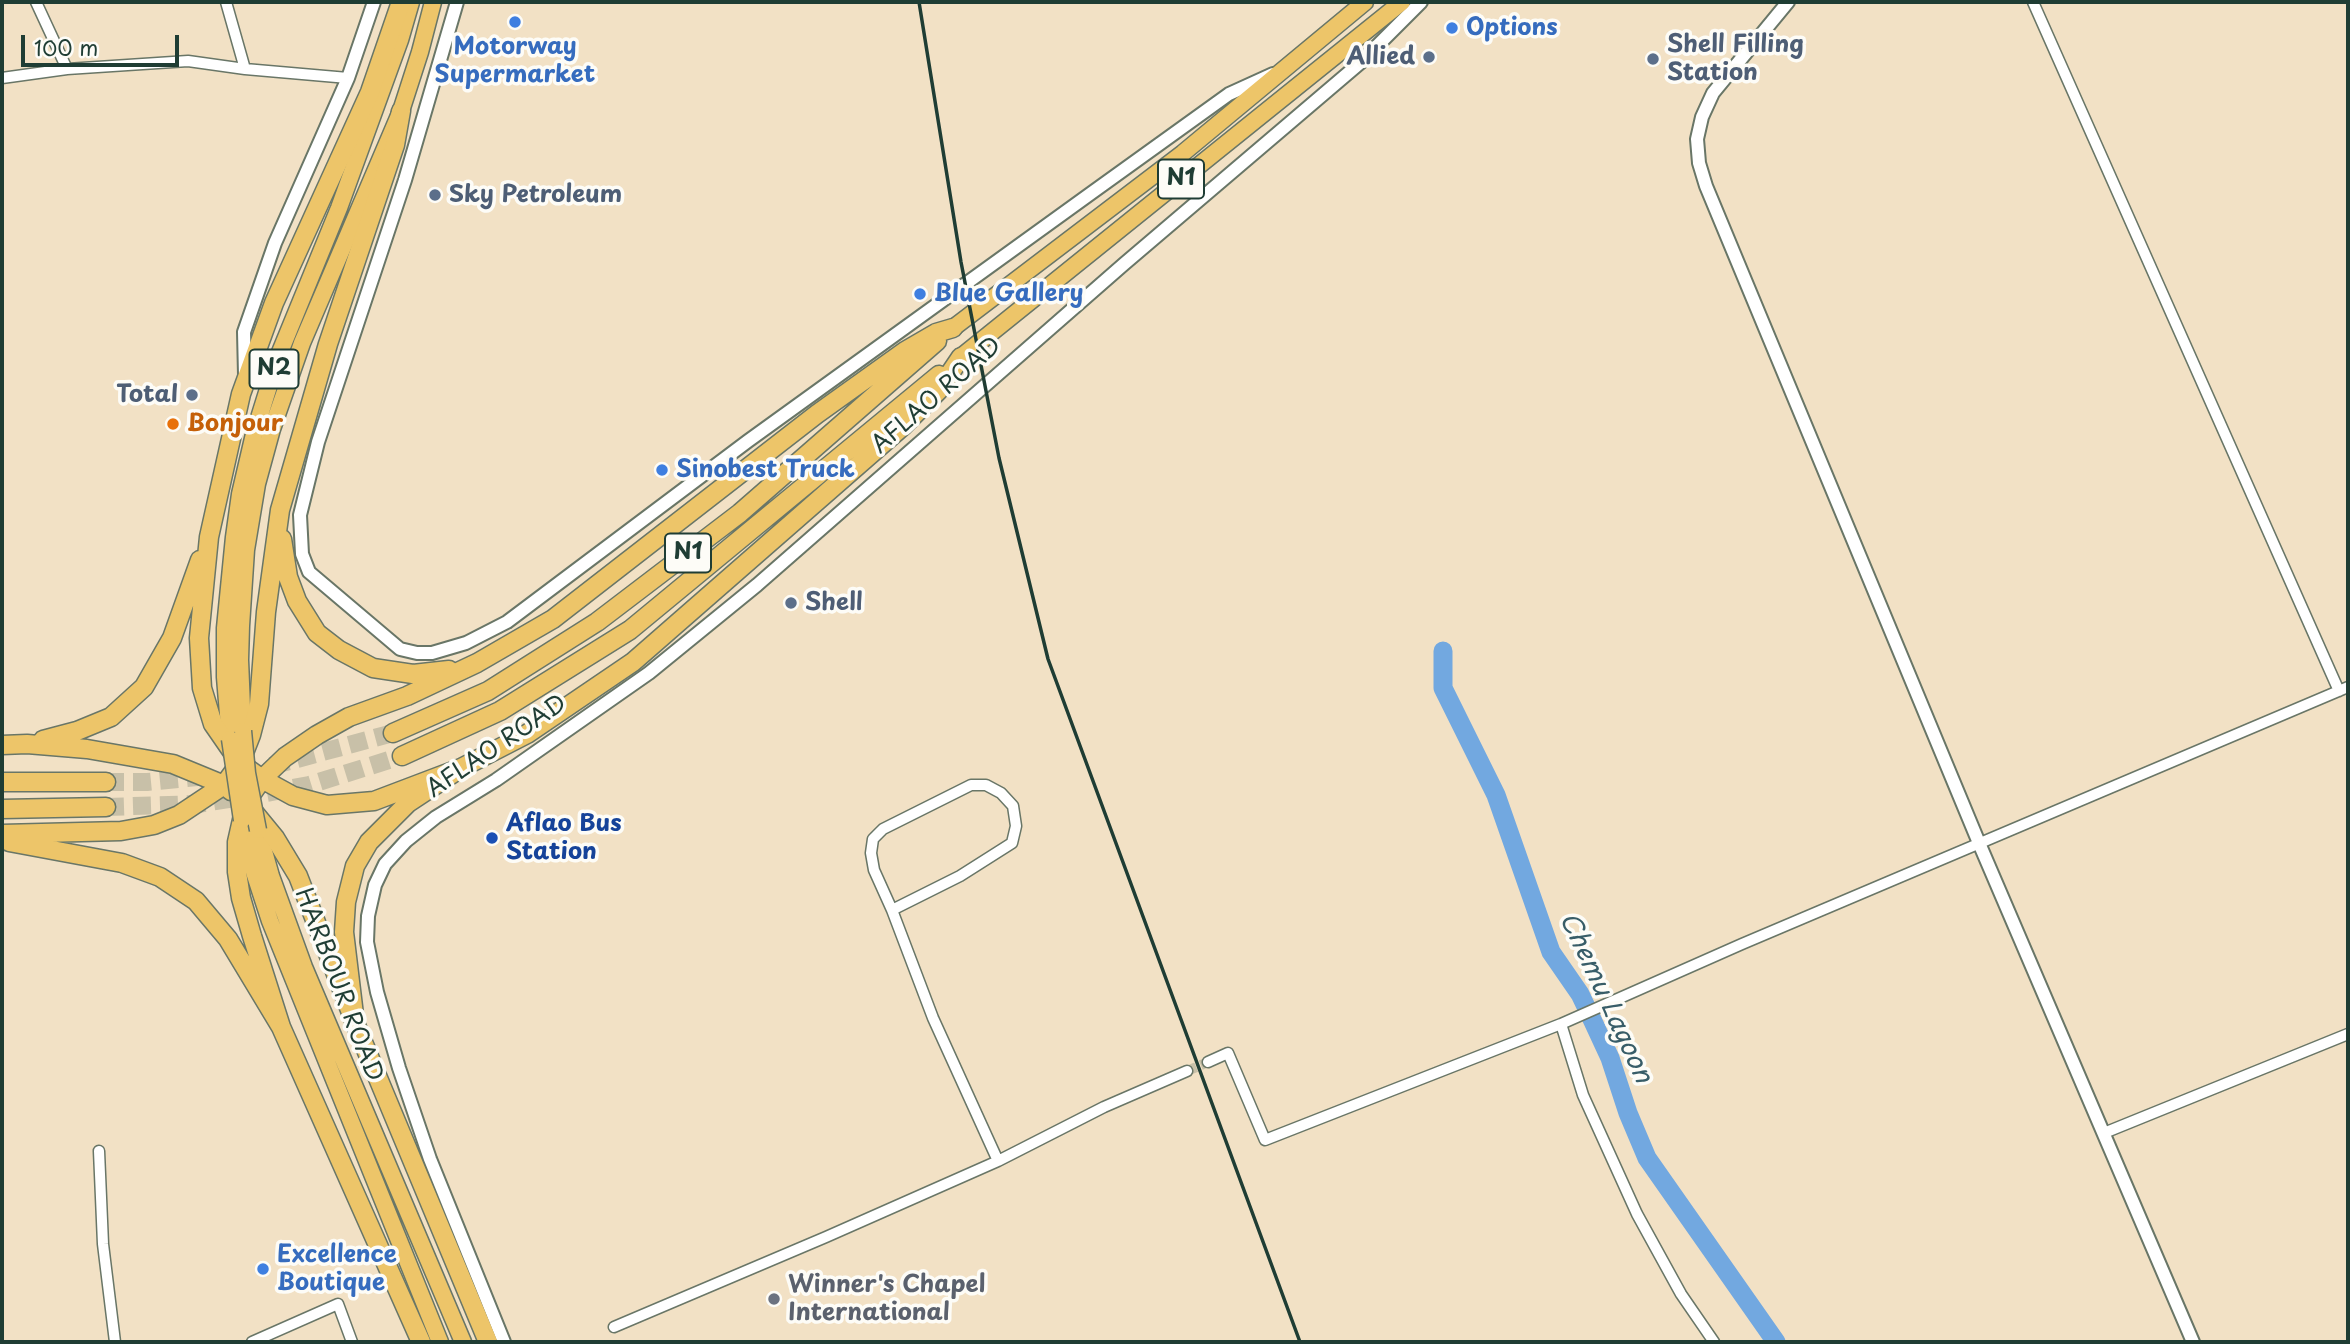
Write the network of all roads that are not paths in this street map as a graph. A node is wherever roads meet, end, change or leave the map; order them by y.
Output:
1 (36, 2) edge
2 (226, 2) edge
3 (374, 2) edge
4 (401, 2) edge
5 (411, 2) edge
6 (433, 2) edge
7 (457, 2) edge
8 (1365, 2) edge
9 (1402, 2) edge
10 (1421, 2) edge
11 (1788, 2) edge
12 (2034, 2) edge
13 (1286, 68) junction
14 (66, 69) junction
15 (245, 69) junction
16 (2, 78) edge
17 (348, 78) junction
18 (401, 111) junction
19 (953, 328) junction
20 (961, 357) junction
21 (246, 379) junction
22 (281, 510) junction
23 (208, 537) junction
24 (233, 627) junction
25 (477, 663) junction
26 (2344, 689) edge
27 (393, 733) tunnel mouth
28 (27, 744) junction
29 (2, 745) edge
30 (402, 756) tunnel mouth
31 (240, 763) junction
32 (461, 768) junction
33 (261, 779) junction
34 (2, 782) edge
35 (106, 782) tunnel mouth
36 (224, 785) junction
37 (246, 803) junction
38 (106, 807) tunnel mouth
39 (2, 809) edge
40 (2, 834) edge
41 (2, 841) edge
42 (1979, 843) junction
43 (375, 885) joint
44 (892, 910) junction
45 (355, 1023) junction
46 (1561, 1024) junction
47 (281, 1027) junction
48 (2348, 1034) edge
49 (1208, 1062) tunnel mouth
50 (1188, 1071) tunnel mouth
51 (2104, 1133) junction
52 (99, 1151) dead end
53 (998, 1161) junction
54 (614, 1327) dead end
55 (116, 1342) edge
56 (252, 1342) edge
57 (352, 1342) edge
58 (421, 1342) edge
59 (440, 1342) edge
60 (463, 1342) edge
61 (488, 1342) edge
62 (504, 1342) edge
63 (1714, 1342) edge
64 (2193, 1342) edge

1 - 14 street
2 - 15 street
3 - 17 street
4 - 21 highway
5 - 24 highway, N2
6 - 18 highway, N2
7 - 13 street, AFLAO ROAD
8 - 13 highway, AFLAO ROAD / N1
9 - 20 highway, AFLAO ROAD / N1
10 - 43 street, AFLAO ROAD / N1
11 - 42 street
12 - 26 street
13 - 19 highway, AFLAO ROAD / N1
14 - 15 street
14 - 16 street
15 - 17 street
17 - 21 street
18 - 22 highway
18 - 24 highway, N2
19 - 25 highway
19 - 27 highway, AFLAO ROAD / N1
20 - 30 highway, AFLAO ROAD / N1
20 - 32 highway
21 - 23 highway
22 - 25 highway
22 - 31 highway
23 - 28 highway
23 - 31 highway
24 - 59 highway, HARBOUR ROAD, bridge
24 - 60 highway, HARBOUR ROAD, bridge
25 - 33 highway
26 - 42 street
28 - 29 highway
28 - 36 highway
31 - 33 highway
31 - 36 highway
32 - 33 highway
32 - 45 highway
33 - 37 highway
34 - 35 highway
36 - 37 highway
36 - 40 highway
37 - 45 highway
37 - 47 highway
38 - 39 highway
41 - 47 highway
42 - 46 street
42 - 51 street
43 - 62 street, HARBOUR ROAD
44 - 44 street
44 - 53 street
45 - 61 highway
46 - 49 street
46 - 63 street
47 - 58 highway
48 - 51 street
50 - 53 street
51 - 64 street
52 - 55 street
53 - 54 street
56 - 57 street

